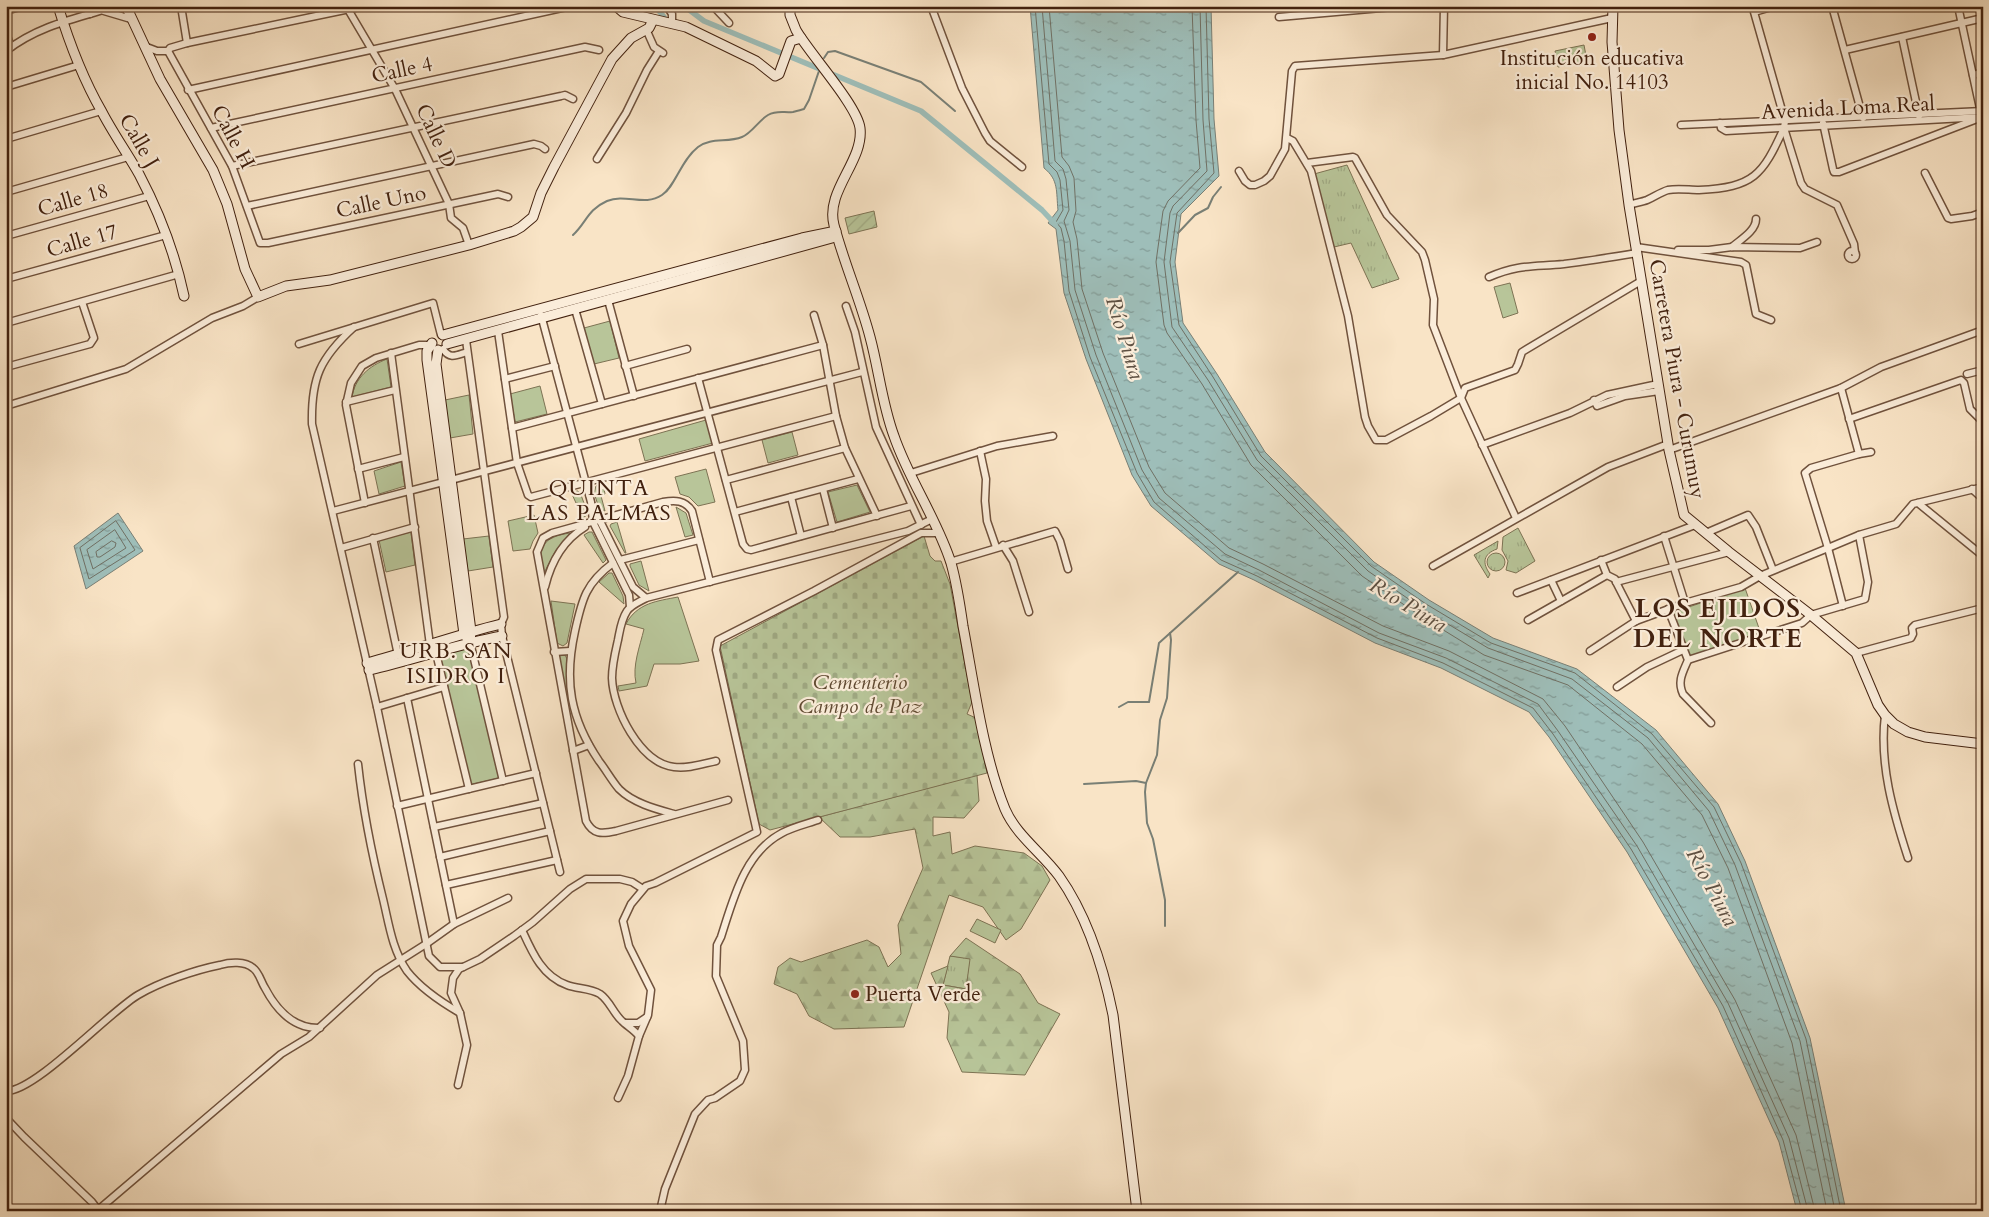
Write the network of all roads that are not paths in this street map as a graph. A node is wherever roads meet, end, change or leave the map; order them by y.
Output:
1 (23, 6) edge
2 (58, 6) edge
3 (88, 6) edge
4 (117, 6) edge
5 (126, 6) edge
6 (180, 6) edge
7 (364, 6) edge
8 (571, 6) edge
9 (616, 6) edge
10 (667, 6) edge
11 (713, 6) edge
12 (790, 6) edge
13 (931, 6) edge
14 (1404, 6) edge
15 (1444, 6) edge
16 (1613, 6) edge
17 (1775, 6) edge
18 (1832, 6) edge
19 (1958, 6) edge
20 (347, 8) edge
21 (6, 11) edge
22 (103, 11) junction
23 (90, 14) junction
24 (1279, 17) dead end
25 (1612, 18) junction
26 (1983, 18) edge
27 (131, 19) junction
28 (651, 20) junction
29 (62, 21) junction
30 (729, 23) dead end
31 (1962, 23) junction
32 (672, 24) junction
33 (646, 29) junction
34 (6, 33) edge
35 (1902, 37) junction
36 (801, 38) junction
37 (187, 44) junction
38 (143, 45) junction
39 (9, 49) edge
40 (372, 50) junction
41 (599, 50) dead end
42 (1844, 50) junction
43 (168, 51) junction
44 (1443, 55) junction
45 (79, 65) junction
46 (1983, 72) edge
47 (1973, 75) junction
48 (6, 87) edge
49 (395, 89) junction
50 (188, 90) junction
51 (573, 99) dead end
52 (101, 111) junction
53 (1982, 114) edge
54 (1919, 116) junction
55 (1822, 118) junction
56 (1863, 120) junction
57 (1785, 121) junction
58 (1720, 123) junction
59 (1681, 125) dead end
60 (1824, 126) junction
61 (211, 128) junction
62 (414, 128) junction
63 (1784, 128) junction
64 (1287, 138) junction
65 (6, 139) edge
66 (545, 149) dead end
67 (128, 157) junction
68 (598, 159) dead end
69 (1307, 163) junction
70 (232, 166) junction
71 (432, 167) junction
72 (1022, 167) dead end
73 (1239, 171) dead end
74 (1925, 173) dead end
75 (6, 192) edge
76 (149, 196) junction
77 (508, 197) dead end
78 (449, 204) junction
79 (1629, 205) junction
80 (248, 206) junction
81 (1983, 212) edge
82 (1756, 219) dead end
83 (837, 233) junction
84 (166, 235) junction
85 (6, 236) edge
86 (1817, 242) dead end
87 (260, 243) joint
88 (469, 245) junction
89 (1732, 247) junction
90 (1636, 250) junction
91 (1654, 250) junction
92 (1852, 253) dead end
93 (179, 274) junction
94 (1489, 277) dead end
95 (6, 279) edge
96 (1641, 281) junction
97 (184, 296) dead end
98 (258, 297) junction
99 (608, 300) junction
100 (82, 302) junction
101 (846, 306) dead end
102 (539, 309) junction
103 (575, 309) junction
104 (814, 315) dead end
105 (542, 319) junction
106 (1771, 320) dead end
107 (6, 323) edge
108 (354, 327) junction
109 (1983, 330) edge
110 (498, 331) junction
111 (442, 335) junction
112 (466, 340) junction
113 (300, 344) dead end
114 (823, 345) junction
115 (438, 346) junction
116 (687, 349) dead end
117 (467, 352) junction
118 (391, 353) junction
119 (555, 366) junction
120 (625, 366) junction
121 (6, 367) edge
122 (1983, 370) edge
123 (862, 372) junction
124 (1967, 374) dead end
125 (698, 378) junction
126 (505, 379) junction
127 (829, 380) junction
128 (1659, 387) junction
129 (1841, 388) junction
130 (395, 390) junction
131 (634, 396) junction
132 (1461, 398) junction
133 (346, 402) junction
134 (602, 404) junction
135 (6, 406) edge
136 (707, 412) junction
137 (568, 414) junction
138 (836, 416) junction
139 (1849, 419) junction
140 (1983, 422) edge
141 (512, 428) junction
142 (1053, 436) dead end
143 (1482, 445) junction
144 (1668, 447) junction
145 (576, 448) junction
146 (718, 448) junction
147 (845, 448) junction
148 (980, 451) junction
149 (1871, 452) dead end
150 (1859, 454) junction
151 (404, 456) junction
152 (517, 463) junction
153 (358, 469) junction
154 (484, 472) junction
155 (911, 473) junction
156 (858, 479) junction
157 (726, 480) junction
158 (447, 482) junction
159 (585, 483) junction
160 (1983, 487) edge
161 (823, 489) junction
162 (1972, 489) junction
163 (409, 492) junction
164 (791, 497) junction
165 (1983, 498) edge
166 (591, 502) junction
167 (365, 503) junction
168 (1918, 503) junction
169 (911, 506) junction
170 (333, 511) junction
171 (735, 512) junction
172 (877, 516) junction
173 (1516, 518) junction
174 (932, 519) junction
175 (601, 520) junction
176 (593, 522) junction
177 (920, 525) junction
178 (1695, 525) junction
179 (414, 527) junction
180 (833, 528) junction
181 (1706, 533) junction
182 (939, 534) junction
183 (1859, 535) junction
184 (801, 536) junction
185 (1664, 536) junction
186 (373, 538) junction
187 (699, 540) junction
188 (1000, 546) junction
189 (342, 548) junction
190 (1828, 548) junction
191 (1729, 552) junction
192 (1983, 556) edge
193 (620, 560) junction
194 (1601, 560) junction
195 (950, 562) junction
196 (613, 564) junction
197 (1433, 566) dead end
198 (1674, 567) junction
199 (1068, 570) dead end
200 (1772, 570) junction
201 (1608, 575) junction
202 (1760, 576) junction
203 (1551, 580) junction
204 (710, 582) junction
205 (1616, 582) junction
206 (544, 589) junction
207 (1517, 593) dead end
208 (646, 598) junction
209 (1561, 601) junction
210 (1685, 603) junction
211 (1842, 606) junction
212 (630, 607) junction
213 (1983, 608) edge
214 (1668, 610) junction
215 (1028, 612) dead end
216 (1811, 615) junction
217 (1528, 620) dead end
218 (1636, 622) junction
219 (501, 624) junction
220 (468, 632) junction
221 (502, 636) junction
222 (470, 642) junction
223 (433, 647) junction
224 (1683, 650) junction
225 (570, 651) junction
226 (1590, 651) dead end
227 (554, 652) junction
228 (1856, 653) junction
229 (398, 655) junction
230 (1688, 660) junction
231 (368, 667) junction
232 (1617, 686) dead end
233 (444, 687) junction
234 (407, 698) junction
235 (377, 707) junction
236 (1885, 715) junction
237 (1711, 724) dead end
238 (1983, 744) edge
239 (589, 745) junction
240 (573, 751) junction
241 (716, 761) dead end
242 (358, 764) dead end
243 (536, 773) junction
244 (503, 781) junction
245 (469, 789) junction
246 (428, 799) junction
247 (728, 800) dead end
248 (543, 803) junction
249 (397, 806) junction
250 (675, 814) junction
251 (818, 820) dead end
252 (434, 827) junction
253 (550, 831) junction
254 (440, 857) junction
255 (1908, 858) dead end
256 (557, 860) junction
257 (560, 872) dead end
258 (446, 885) junction
259 (643, 889) junction
260 (508, 898) dead end
261 (454, 924) junction
262 (522, 930) junction
263 (426, 944) junction
264 (401, 959) junction
265 (463, 967) junction
266 (460, 1013) junction
267 (648, 1016) junction
268 (625, 1023) junction
269 (320, 1028) junction
270 (639, 1036) junction
271 (458, 1085) dead end
272 (6, 1091) edge
273 (618, 1098) dead end
274 (6, 1118) edge
275 (98, 1210) edge
276 (660, 1211) edge
277 (1137, 1211) edge

1 - 21 street
2 - 29 street, Calle J
3 - 23 street
4 - 22 street
5 - 27 street
6 - 37 street
7 - 20 street
8 - 40 street
9 - 28 street
10 - 32 street
11 - 30 street
12 - 36 street
13 - 72 street
14 - 24 street
15 - 44 street
16 - 25 street, Carretera Piura - Curumuy
17 - 57 street
18 - 42 street
19 - 31 street
20 - 37 street
20 - 40 street, Calle D
22 - 23 street
22 - 27 street
23 - 29 street
25 - 44 street
25 - 79 street, Carretera Piura - Curumuy
26 - 31 street
27 - 38 street
28 - 32 street
28 - 33 street
29 - 39 street
29 - 45 street, Calle J
31 - 35 street
31 - 47 street
32 - 36 street
33 - 68 street
33 - 88 street
34 - 39 street
35 - 42 street
35 - 54 street
36 - 83 street
37 - 43 street
38 - 43 street
38 - 98 street
40 - 49 street, Calle D
40 - 50 street
41 - 49 street, Calle 4
42 - 56 street
43 - 50 street, Calle H
44 - 64 street
45 - 48 street
45 - 52 street, Calle J
46 - 47 street
47 - 53 street
49 - 61 street, Calle 4
49 - 62 street, Calle D
50 - 61 street, Calle H
51 - 62 street
52 - 65 street
52 - 67 street, Calle J
53 - 54 street, Avenida Loma Real
53 - 60 street
54 - 56 street, Avenida Loma Real
55 - 56 street, Avenida Loma Real
55 - 57 street, Avenida Loma Real
55 - 60 street
56 - 60 street, Avenida Loma Real
57 - 58 street, Avenida Loma Real
57 - 63 street
58 - 59 street, Avenida Loma Real
58 - 63 street, Avenida Loma Real
60 - 63 street, Avenida Loma Real
61 - 70 street, Calle H
62 - 70 street
62 - 71 street, Calle D
63 - 79 street
63 - 92 street
64 - 69 street
64 - 73 street
66 - 71 street
67 - 75 street
67 - 76 street, Calle J
69 - 132 street
69 - 132 street
70 - 80 street, Calle H
71 - 78 street, Calle D
71 - 80 street
74 - 81 street
76 - 84 street, Calle J
76 - 85 street, Calle 18
77 - 78 street, Calle Uno
78 - 87 street, Calle Uno
78 - 88 street, Calle D
79 - 90 street, Carretera Piura - Curumuy
80 - 87 street, Calle H
82 - 89 street
83 - 99 street
83 - 102 street
83 - 155 street
84 - 93 street, Calle J
84 - 95 street, Calle 17
86 - 89 street
88 - 98 street
89 - 91 street
90 - 91 street
90 - 94 street
90 - 96 street, Carretera Piura - Curumuy
91 - 106 street
93 - 97 street, Calle J
93 - 100 street
96 - 128 street, Carretera Piura - Curumuy
96 - 132 street
98 - 135 street
99 - 103 street
99 - 120 street
100 - 107 street
100 - 121 street
101 - 123 street
102 - 105 street
102 - 111 street
103 - 105 street
103 - 134 street
104 - 114 street
105 - 110 street
105 - 119 street
108 - 111 street
108 - 113 street
108 - 170 street
109 - 129 street
110 - 112 street
110 - 126 street
111 - 115 street
112 - 115 street
112 - 117 street
114 - 125 street
114 - 127 street
115 - 117 street
115 - 118 street
115 - 158 street
116 - 120 street
117 - 154 street
118 - 130 street
118 - 133 street
119 - 126 street
119 - 137 street
120 - 131 street
122 - 124 street
123 - 127 street
123 - 169 street
125 - 131 street
125 - 136 street
126 - 141 street
127 - 136 street
127 - 138 street
128 - 143 street
128 - 144 street, Carretera Piura - Curumuy
129 - 139 street
129 - 144 street
130 - 133 street
130 - 151 street
131 - 134 street
132 - 143 street
133 - 153 street
134 - 137 street
136 - 145 street
136 - 146 street
137 - 141 street
137 - 145 street
138 - 146 street
138 - 147 street
139 - 140 street
139 - 150 street
141 - 152 street
142 - 148 street
143 - 173 street
144 - 173 street
144 - 178 street, Carretera Piura - Curumuy
145 - 152 street
145 - 159 street
146 - 157 street
146 - 159 street
147 - 156 street
147 - 157 street
148 - 155 street
148 - 188 street
149 - 150 street
150 - 190 street
151 - 153 street
151 - 163 street
152 - 154 street
152 - 159 street
153 - 167 street
154 - 158 street
154 - 219 street
155 - 174 street
156 - 161 street
156 - 172 street
157 - 171 street
158 - 163 street
158 - 220 street
159 - 166 street
160 - 162 street
161 - 164 street
161 - 180 street
162 - 165 street
162 - 168 street
163 - 167 street
163 - 179 street
164 - 171 street
164 - 184 street
166 - 175 street
166 - 176 street
167 - 170 street
168 - 183 street
168 - 192 street
169 - 172 street
169 - 177 street
170 - 189 street
171 - 184 street
172 - 180 street
173 - 197 street
174 - 177 street
174 - 182 street
175 - 176 street
175 - 187 street
175 - 193 street
176 - 196 street
176 - 206 street
176 - 206 street
177 - 204 street
178 - 181 street, Carretera Piura - Curumuy
178 - 185 street
179 - 186 street
179 - 223 street
180 - 184 street
181 - 191 street, Carretera Piura - Curumuy
181 - 200 street
182 - 195 street
182 - 259 street
183 - 190 street
183 - 211 street
185 - 194 street
185 - 198 street
186 - 189 street
186 - 229 street
187 - 193 street
187 - 204 street
188 - 195 street
188 - 199 street
188 - 215 street
189 - 231 street
190 - 200 street
190 - 211 street
191 - 198 street
191 - 202 street, Carretera Piura - Curumuy
193 - 208 street
194 - 201 street
194 - 203 street
195 - 277 street
196 - 212 street
196 - 225 street
198 - 205 street
198 - 210 street
200 - 202 street
201 - 205 street
201 - 209 street
202 - 210 street
202 - 216 street, Carretera Piura - Curumuy
203 - 207 street
203 - 209 street
204 - 208 street
205 - 218 street
206 - 227 street
208 - 212 street
209 - 217 street
210 - 214 street
211 - 216 street
212 - 241 street
213 - 228 street
214 - 218 street
214 - 224 street
216 - 228 street, Carretera Piura - Curumuy
216 - 230 street
218 - 226 street
219 - 220 street
219 - 221 street
220 - 222 street
220 - 223 street
221 - 222 street
221 - 243 street
222 - 223 street
222 - 244 street
223 - 229 street
223 - 231 street
223 - 233 street
224 - 230 street
224 - 232 street
225 - 227 street
225 - 239 street
227 - 240 street
228 - 236 street, Carretera Piura - Curumuy
229 - 231 street
230 - 237 street
231 - 235 street
233 - 234 street
233 - 245 street
234 - 235 street
234 - 246 street
235 - 249 street
236 - 238 street, Carretera Piura - Curumuy
236 - 255 street
239 - 240 street
239 - 250 street
240 - 250 street
242 - 264 street
243 - 244 street
243 - 248 street
244 - 245 street
245 - 246 street
246 - 249 street
246 - 252 street
247 - 250 street
248 - 252 street
248 - 253 street
249 - 263 street
251 - 276 street
252 - 254 street
253 - 254 street
253 - 256 street
254 - 258 street
256 - 257 street
256 - 258 street
258 - 261 street
259 - 262 street
259 - 267 street
260 - 261 street
261 - 263 street
262 - 265 street
262 - 268 street
263 - 264 street
263 - 265 street
264 - 266 street
264 - 269 street
265 - 266 street
266 - 271 street
267 - 268 street
267 - 270 street
268 - 270 street
269 - 272 street
269 - 275 street
270 - 273 street
274 - 275 street

